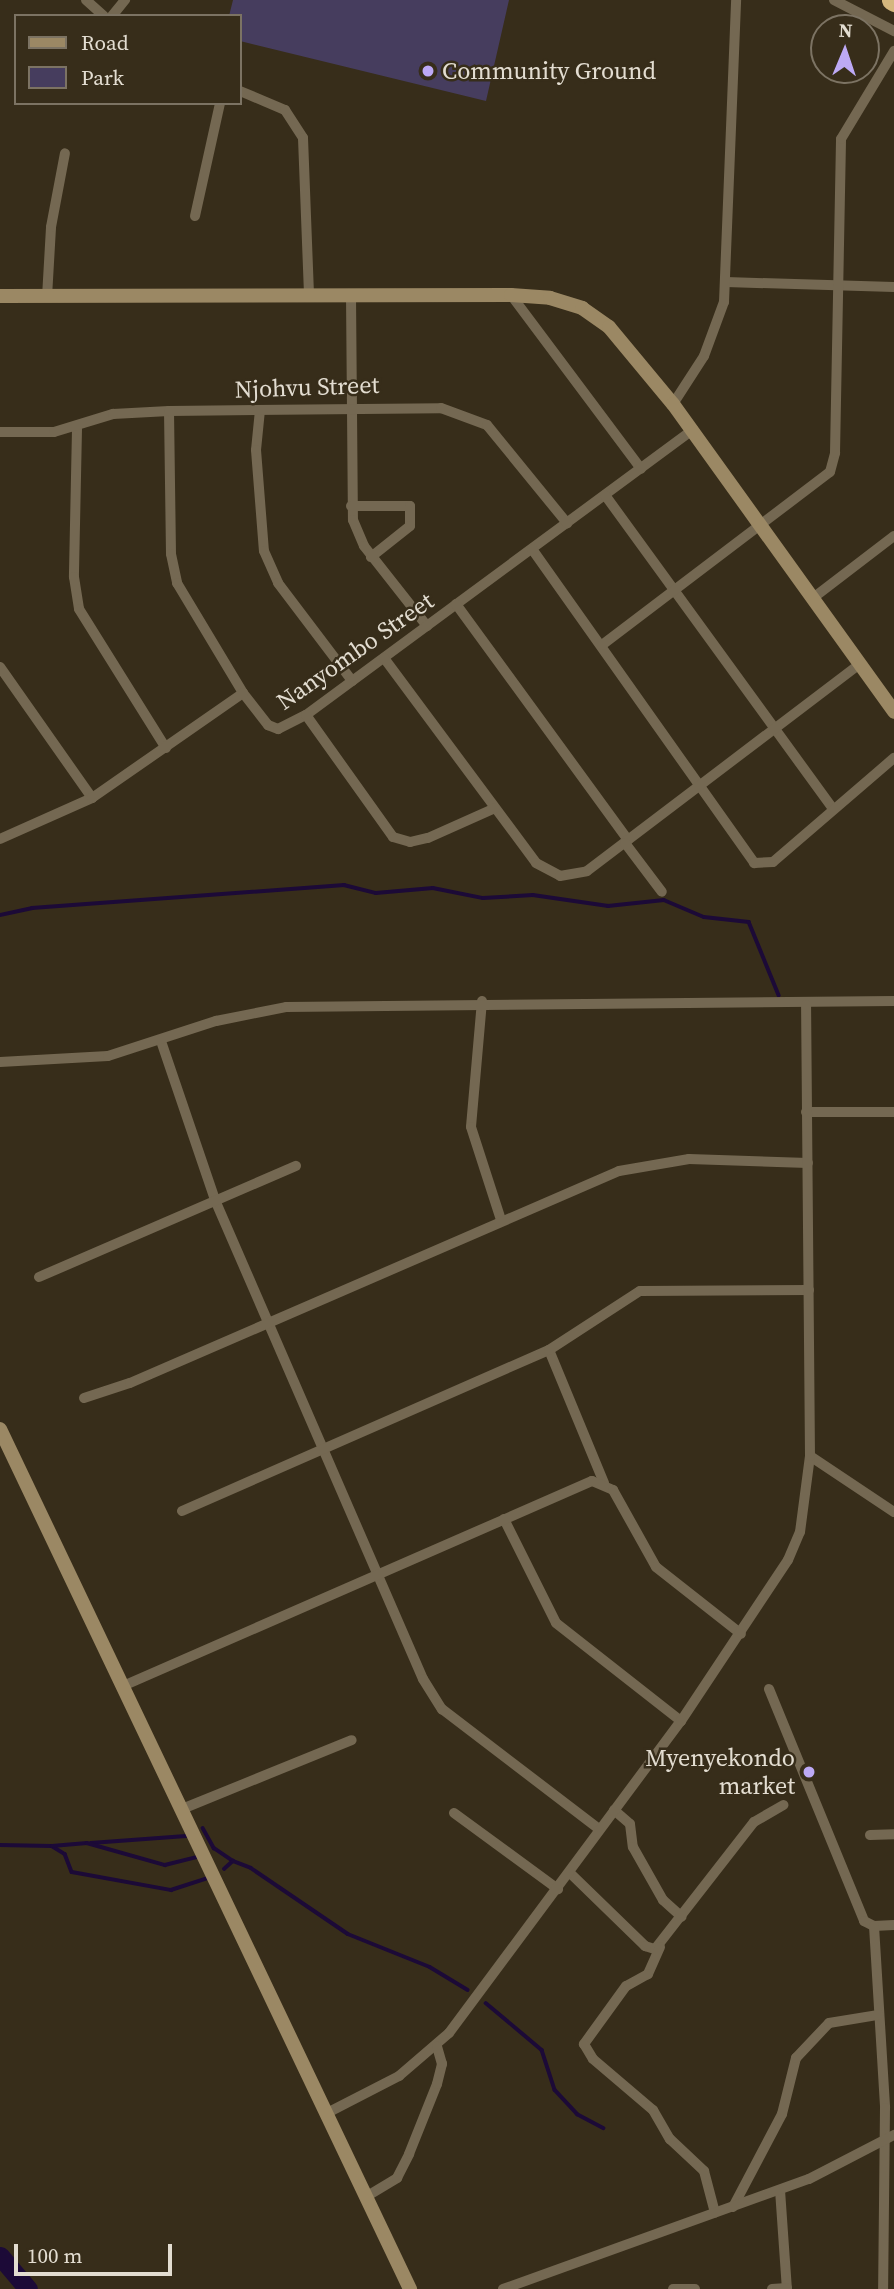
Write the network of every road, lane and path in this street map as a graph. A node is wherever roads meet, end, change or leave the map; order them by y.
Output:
1 (86, 0) edge
2 (125, 0) edge
3 (736, 0) edge
4 (834, 0) edge
5 (102, 14) edge
6 (114, 14) edge
7 (894, 31) edge
8 (894, 51) edge
9 (242, 92) edge
10 (220, 105) edge
11 (65, 153) dead end
12 (195, 216) dead end
13 (726, 282) junction
14 (894, 287) edge
15 (836, 288) junction
16 (511, 295) junction
17 (0, 296) edge
18 (351, 296) junction
19 (47, 297) junction
20 (309, 297) junction
21 (673, 404) junction
22 (350, 407) junction
23 (260, 410) junction
24 (169, 411) junction
25 (76, 429) junction
26 (693, 430) junction
27 (0, 432) edge
28 (640, 469) junction
29 (605, 495) junction
30 (351, 506) junction
31 (567, 523) junction
32 (760, 528) junction
33 (894, 536) edge
34 (532, 549) junction
35 (371, 556) junction
36 (676, 589) junction
37 (813, 598) junction
38 (456, 604) junction
39 (427, 626) junction
40 (602, 645) junction
41 (384, 658) junction
42 (860, 664) junction
43 (0, 667) edge
44 (352, 681) junction
45 (243, 692) junction
46 (894, 712) edge
47 (306, 715) junction
48 (775, 729) junction
49 (166, 748) junction
50 (894, 758) edge
51 (702, 786) junction
52 (92, 798) junction
53 (495, 808) junction
54 (833, 809) junction
55 (0, 839) edge
56 (627, 842) junction
57 (663, 892) dead end
58 (482, 1001) junction
59 (894, 1001) edge
60 (806, 1005) junction
61 (161, 1041) junction
62 (0, 1062) edge
63 (806, 1112) junction
64 (894, 1112) edge
65 (808, 1163) junction
66 (296, 1166) dead end
67 (215, 1200) junction
68 (501, 1220) junction
69 (39, 1277) dead end
70 (809, 1290) junction
71 (270, 1324) junction
72 (549, 1350) junction
73 (84, 1398) dead end
74 (0, 1429) edge
75 (324, 1449) junction
76 (810, 1456) junction
77 (604, 1483) junction
78 (182, 1511) dead end
79 (894, 1512) edge
80 (504, 1519) junction
81 (379, 1572) junction
82 (741, 1634) junction
83 (123, 1686) junction
84 (769, 1689) dead end
85 (681, 1721) junction
86 (352, 1740) dead end
87 (784, 1805) dead end
88 (182, 1809) junction
89 (614, 1810) junction
90 (454, 1813) dead end
91 (599, 1829) junction
92 (894, 1834) edge
93 (870, 1835) dead end
94 (570, 1873) junction
95 (558, 1889) junction
96 (682, 1917) junction
97 (894, 1925) edge
98 (874, 1926) junction
99 (660, 1947) junction
100 (878, 2015) junction
101 (437, 2047) junction
102 (329, 2112) junction
103 (889, 2137) edge
104 (780, 2190) junction
105 (369, 2195) junction
106 (733, 2207) junction
107 (715, 2213) junction
108 (410, 2289) edge
109 (503, 2289) edge
110 (673, 2289) edge
111 (695, 2289) edge
112 (772, 2289) edge
113 (787, 2289) edge
114 (883, 2289) edge

1 - 5 street
2 - 6 street
3 - 13 street
4 - 7 street
8 - 15 street
9 - 20 street
10 - 12 street
11 - 19 street
13 - 15 street
13 - 21 street
14 - 15 street
15 - 32 street
16 - 18 street
16 - 21 street
16 - 28 street
17 - 19 street
18 - 20 street
18 - 22 street
19 - 20 street
21 - 26 street
22 - 23 street, Njohvu Street
22 - 30 street
22 - 31 street, Njohvu Street
23 - 24 street, Njohvu Street
23 - 44 street
24 - 25 street, Njohvu Street
24 - 45 street
25 - 27 street, Njohvu Street
25 - 49 street
26 - 28 street, Nanyombo Street
26 - 32 street
28 - 29 street, Nanyombo Street
29 - 31 street, Nanyombo Street
29 - 36 street
30 - 35 street
30 - 35 street
31 - 34 street, Nanyombo Street
32 - 36 street
32 - 37 street
33 - 37 street
34 - 38 street, Nanyombo Street
34 - 40 street
35 - 39 street
36 - 40 street
36 - 48 street
37 - 42 street
38 - 39 street, Nanyombo Street
38 - 56 street
39 - 41 street, Nanyombo Street
40 - 51 street
41 - 44 street, Nanyombo Street
41 - 53 street
42 - 46 street
42 - 48 street
43 - 52 street
44 - 47 street, Nanyombo Street
45 - 47 street, Nanyombo Street
45 - 49 street, Nanyombo Street
47 - 53 street
48 - 51 street
48 - 54 street
49 - 52 street, Nanyombo Street
50 - 54 street
51 - 54 street
51 - 56 street
52 - 55 street, Nanyombo Street
53 - 56 street
56 - 57 street
58 - 60 street
58 - 61 street
58 - 68 street
59 - 60 street
60 - 63 street
61 - 62 street
61 - 67 street
63 - 64 street
63 - 65 street
65 - 68 street
65 - 70 street
66 - 67 street
67 - 69 street
67 - 71 street
68 - 71 street
70 - 72 street
70 - 76 street
71 - 73 street
71 - 75 street
72 - 75 street
72 - 77 street
74 - 83 street
75 - 78 street
75 - 81 street
76 - 79 street
76 - 82 street
77 - 80 street
77 - 82 street
80 - 81 street
80 - 85 street
81 - 83 street
81 - 91 street
82 - 85 street
83 - 88 street
84 - 98 street
85 - 89 street
86 - 88 street
87 - 96 street
88 - 102 street
89 - 91 street
89 - 96 street
90 - 95 street
91 - 94 street
92 - 93 street
94 - 95 street
94 - 99 street
95 - 101 street
96 - 99 street
97 - 98 street
98 - 100 street
99 - 107 street
100 - 103 street
100 - 106 street
101 - 102 street
101 - 105 street
102 - 105 street
103 - 104 street
103 - 114 street
104 - 106 street
104 - 113 street
105 - 108 street
106 - 107 street
107 - 109 street
110 - 111 street
112 - 113 street

